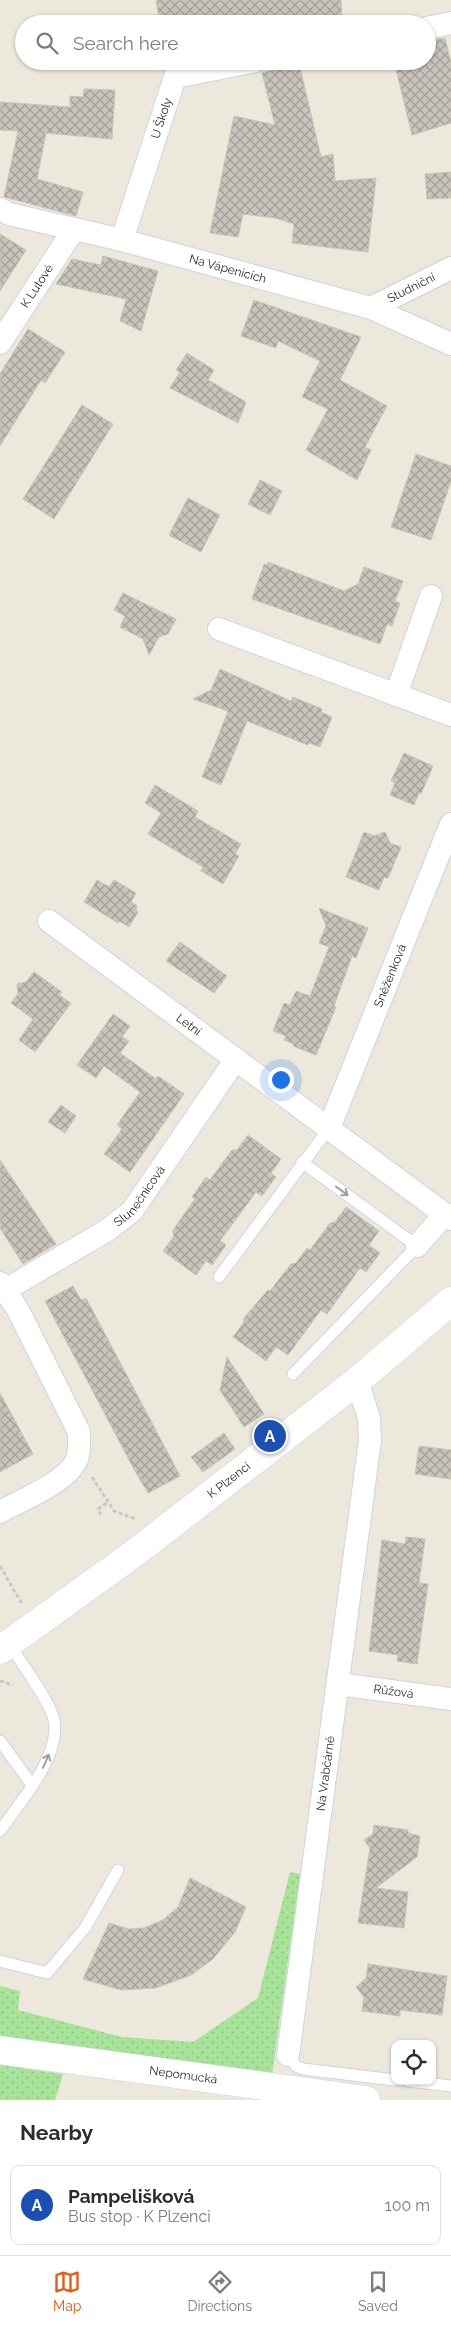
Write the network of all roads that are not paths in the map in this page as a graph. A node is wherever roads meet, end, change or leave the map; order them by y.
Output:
1 (451, 23) edge
2 (436, 26) edge
3 (210, 70) edge
4 (0, 208) edge
5 (74, 229) junction
6 (122, 240) junction
7 (451, 268) edge
8 (371, 308) junction
9 (0, 344) edge
10 (451, 344) edge
11 (431, 596) dead end
12 (219, 629) dead end
13 (396, 695) junction
14 (451, 715) edge
15 (451, 824) edge
16 (49, 921) dead end
17 (236, 1059) junction
18 (329, 1128) junction
19 (302, 1162) junction
20 (448, 1216) edge
21 (417, 1246) junction
22 (219, 1277) dead end
23 (2, 1287) edge
24 (451, 1301) edge
25 (293, 1374) dead end
26 (357, 1381) junction
27 (0, 1512) edge
28 (3, 1640) edge
29 (338, 1684) junction
30 (451, 1699) edge
31 (0, 1741) edge
32 (32, 1785) junction
33 (0, 1831) edge
34 (118, 1870) dead end
35 (0, 1961) edge
36 (0, 2050) edge
37 (288, 2055) joint
38 (391, 2080) edge
39 (436, 2084) edge
40 (451, 2086) edge
41 (366, 2100) edge

1 - 2 street
3 - 6 street, U Školy
4 - 5 street, Na Vápenicích
5 - 6 street, Na Vápenicích
5 - 9 street, K Lutové
6 - 8 street, Na Vápenicích
7 - 8 street, Studniční
8 - 10 street, Na Vápenicích
11 - 13 street
12 - 13 street
13 - 14 street
15 - 18 street, Sněženková
16 - 17 street, Letní
17 - 18 street, Letní
17 - 23 street, Slunečnicová
18 - 19 lane
18 - 20 street, Letní
19 -> 21 lane
19 - 22 lane
20 - 21 street
21 - 25 lane
23 - 27 street, Slunečnicová
24 - 26 street, K Plzenci
26 - 28 street, K Plzenci
26 - 29 street, Na Vrabčárně
32 -> 28 lane
29 - 30 street, Růžová
29 - 37 street, Na Vrabčárně
31 - 32 lane
32 - 33 lane
34 - 35 lane
36 - 41 street, Nepomucká
37 - 38 lane, Na Vrabčárně
39 - 40 lane

